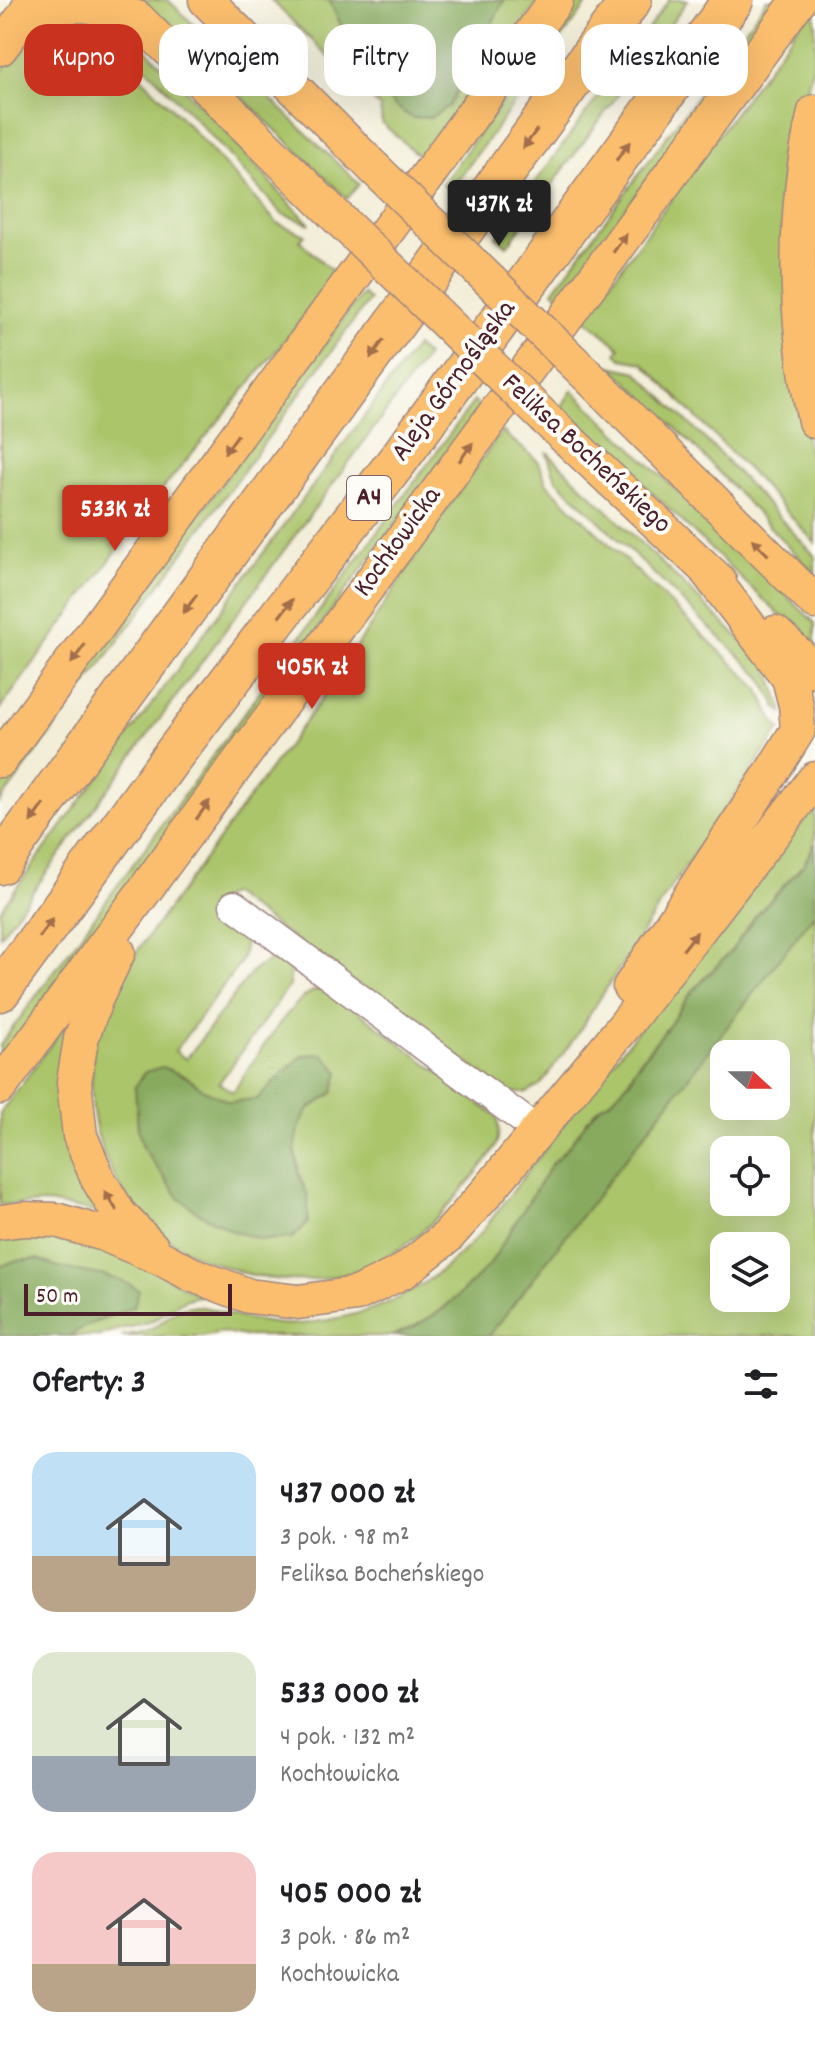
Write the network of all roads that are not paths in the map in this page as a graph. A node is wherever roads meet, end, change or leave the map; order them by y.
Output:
1 (206, 0) edge
2 (556, 0) edge
3 (631, 0) edge
4 (733, 0) edge
5 (799, 0) edge
6 (28, 8) edge
7 (128, 9) edge
8 (0, 48) edge
9 (815, 112) edge
10 (815, 421) edge
11 (704, 567) junction
12 (815, 602) edge
13 (815, 670) edge
14 (0, 760) edge
15 (815, 779) edge
16 (0, 864) edge
17 (157, 872) junction
18 (234, 905) dead end
19 (0, 991) edge
20 (0, 1087) edge
21 (534, 1128) junction
22 (487, 1192) junction
23 (0, 1222) edge
24 (163, 1259) junction

12 -> 1 main road, Feliksa Bocheńskiego, bridge
2 -> 14 main road
3 -> 16 highway
19 -> 4 highway, Aleja Górnośląska / A4
17 -> 5 main road, Kochłowicka
6 - 7 main road
6 - 8 main road
7 - 11 main road, Feliksa Bocheńskiego, bridge
9 - 10 main road
11 - 13 main road, Feliksa Bocheńskiego
11 - 21 main road
22 -> 15 main road
17 - 20 main road, Kochłowicka
24 -> 17 main road
18 - 21 lane
21 - 22 main road
22 - 24 main road
23 - 24 main road

